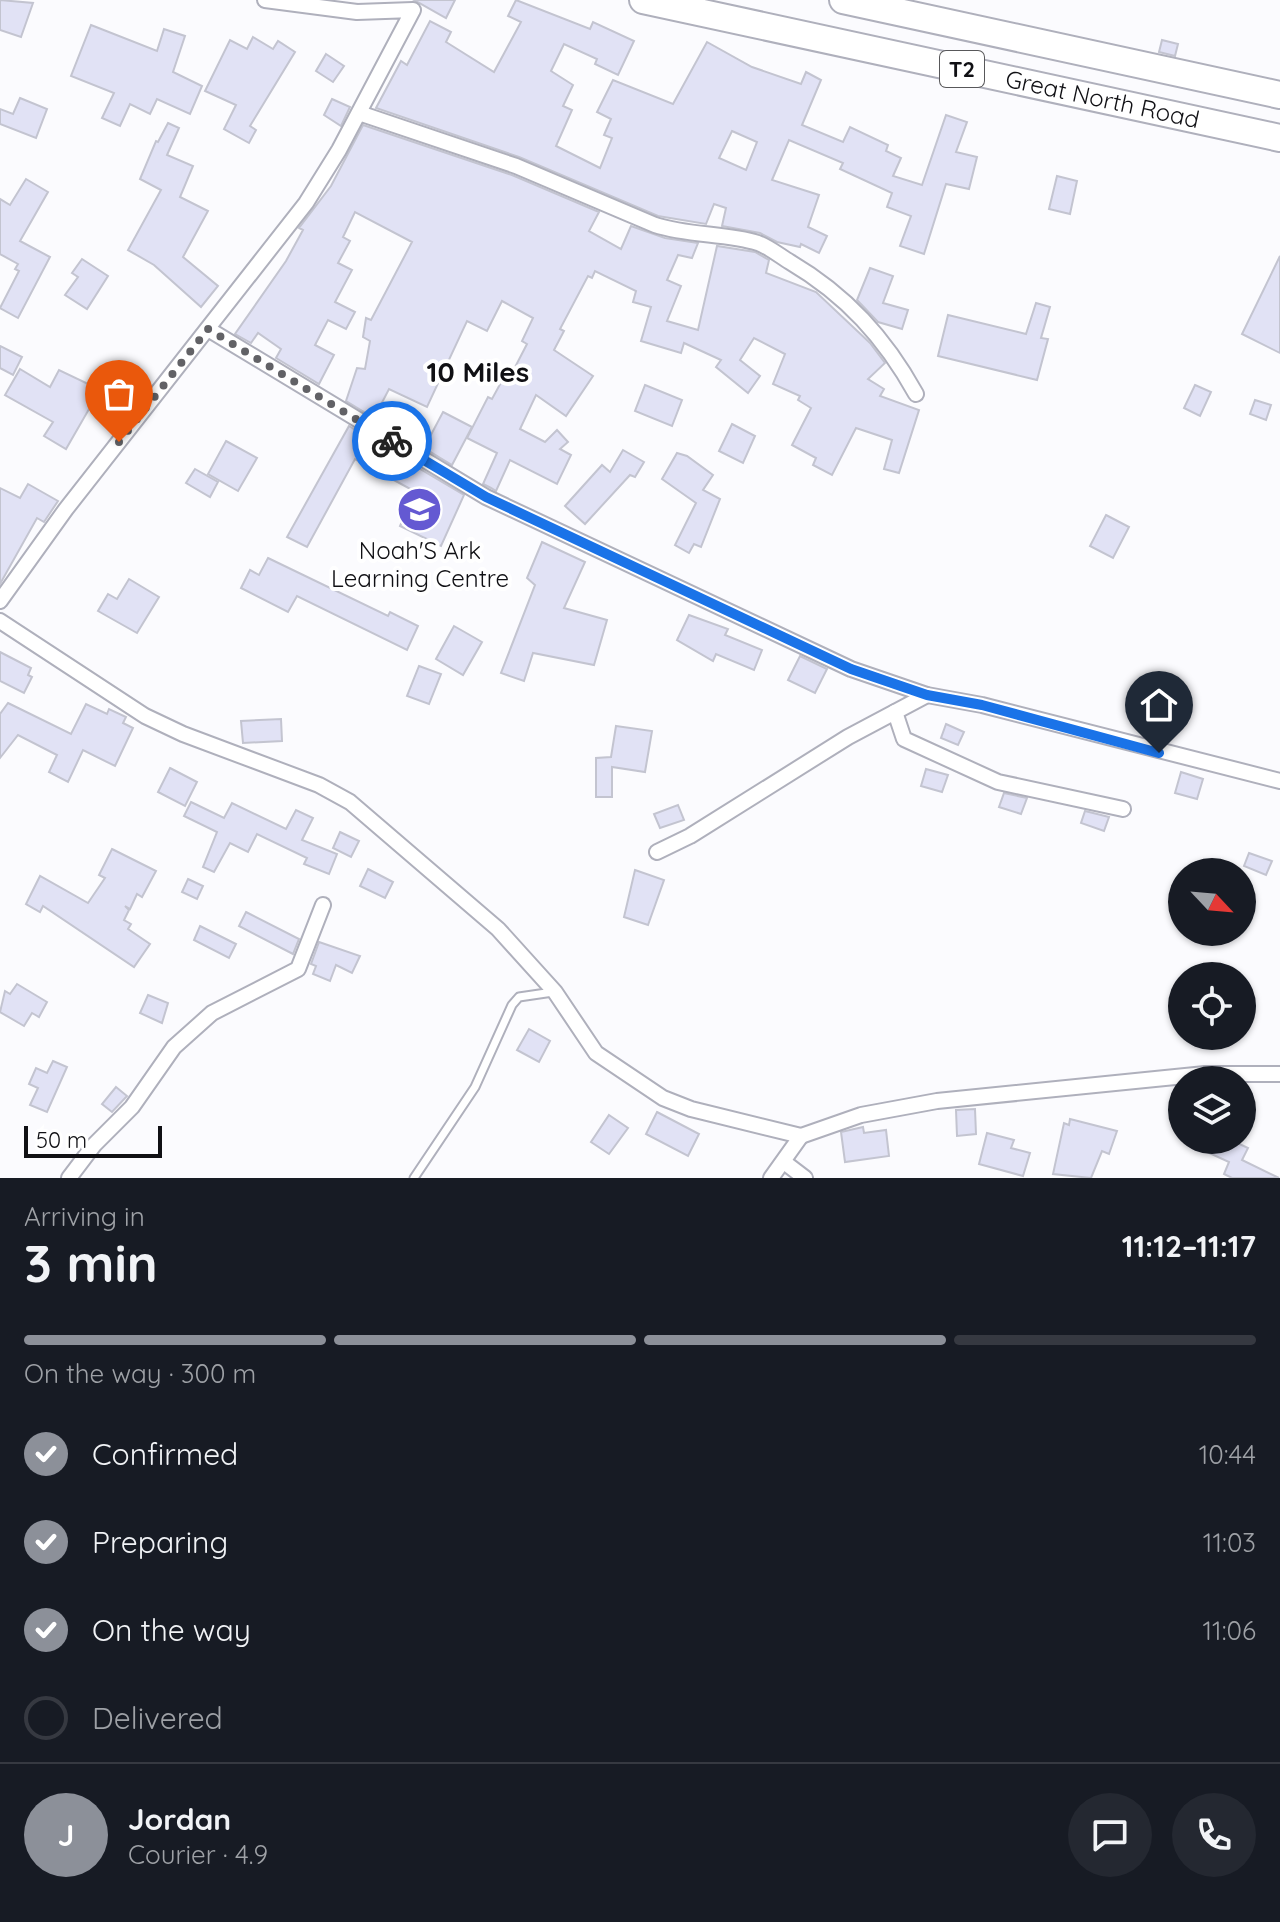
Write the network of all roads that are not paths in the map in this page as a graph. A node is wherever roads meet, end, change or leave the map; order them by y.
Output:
1 (265, 0) edge
2 (643, 0) edge
3 (853, 1) edge
4 (1280, 95) edge
5 (359, 113) junction
6 (1280, 138) edge
7 (208, 329) junction
8 (916, 394) dead end
9 (0, 601) edge
10 (0, 621) edge
11 (927, 695) junction
12 (895, 712) junction
13 (1280, 781) edge
14 (1123, 809) dead end
15 (657, 852) dead end
16 (323, 905) dead end
17 (555, 992) junction
18 (1280, 1074) edge
19 (801, 1136) junction
20 (784, 1162) junction
21 (69, 1178) edge
22 (414, 1178) edge
23 (771, 1178) edge
24 (805, 1178) edge

1 - 5 street
2 - 6 highway, Great North Road / T2
3 - 4 highway, Great North Road / T2
5 - 7 street
5 - 8 street
7 - 9 street
7 - 11 street
10 - 17 street
11 - 12 street
11 - 13 street
12 - 14 street
12 - 15 street
16 - 21 street
17 - 19 street
17 - 22 lane
18 - 19 street
19 - 20 street
20 - 23 street
20 - 24 street

